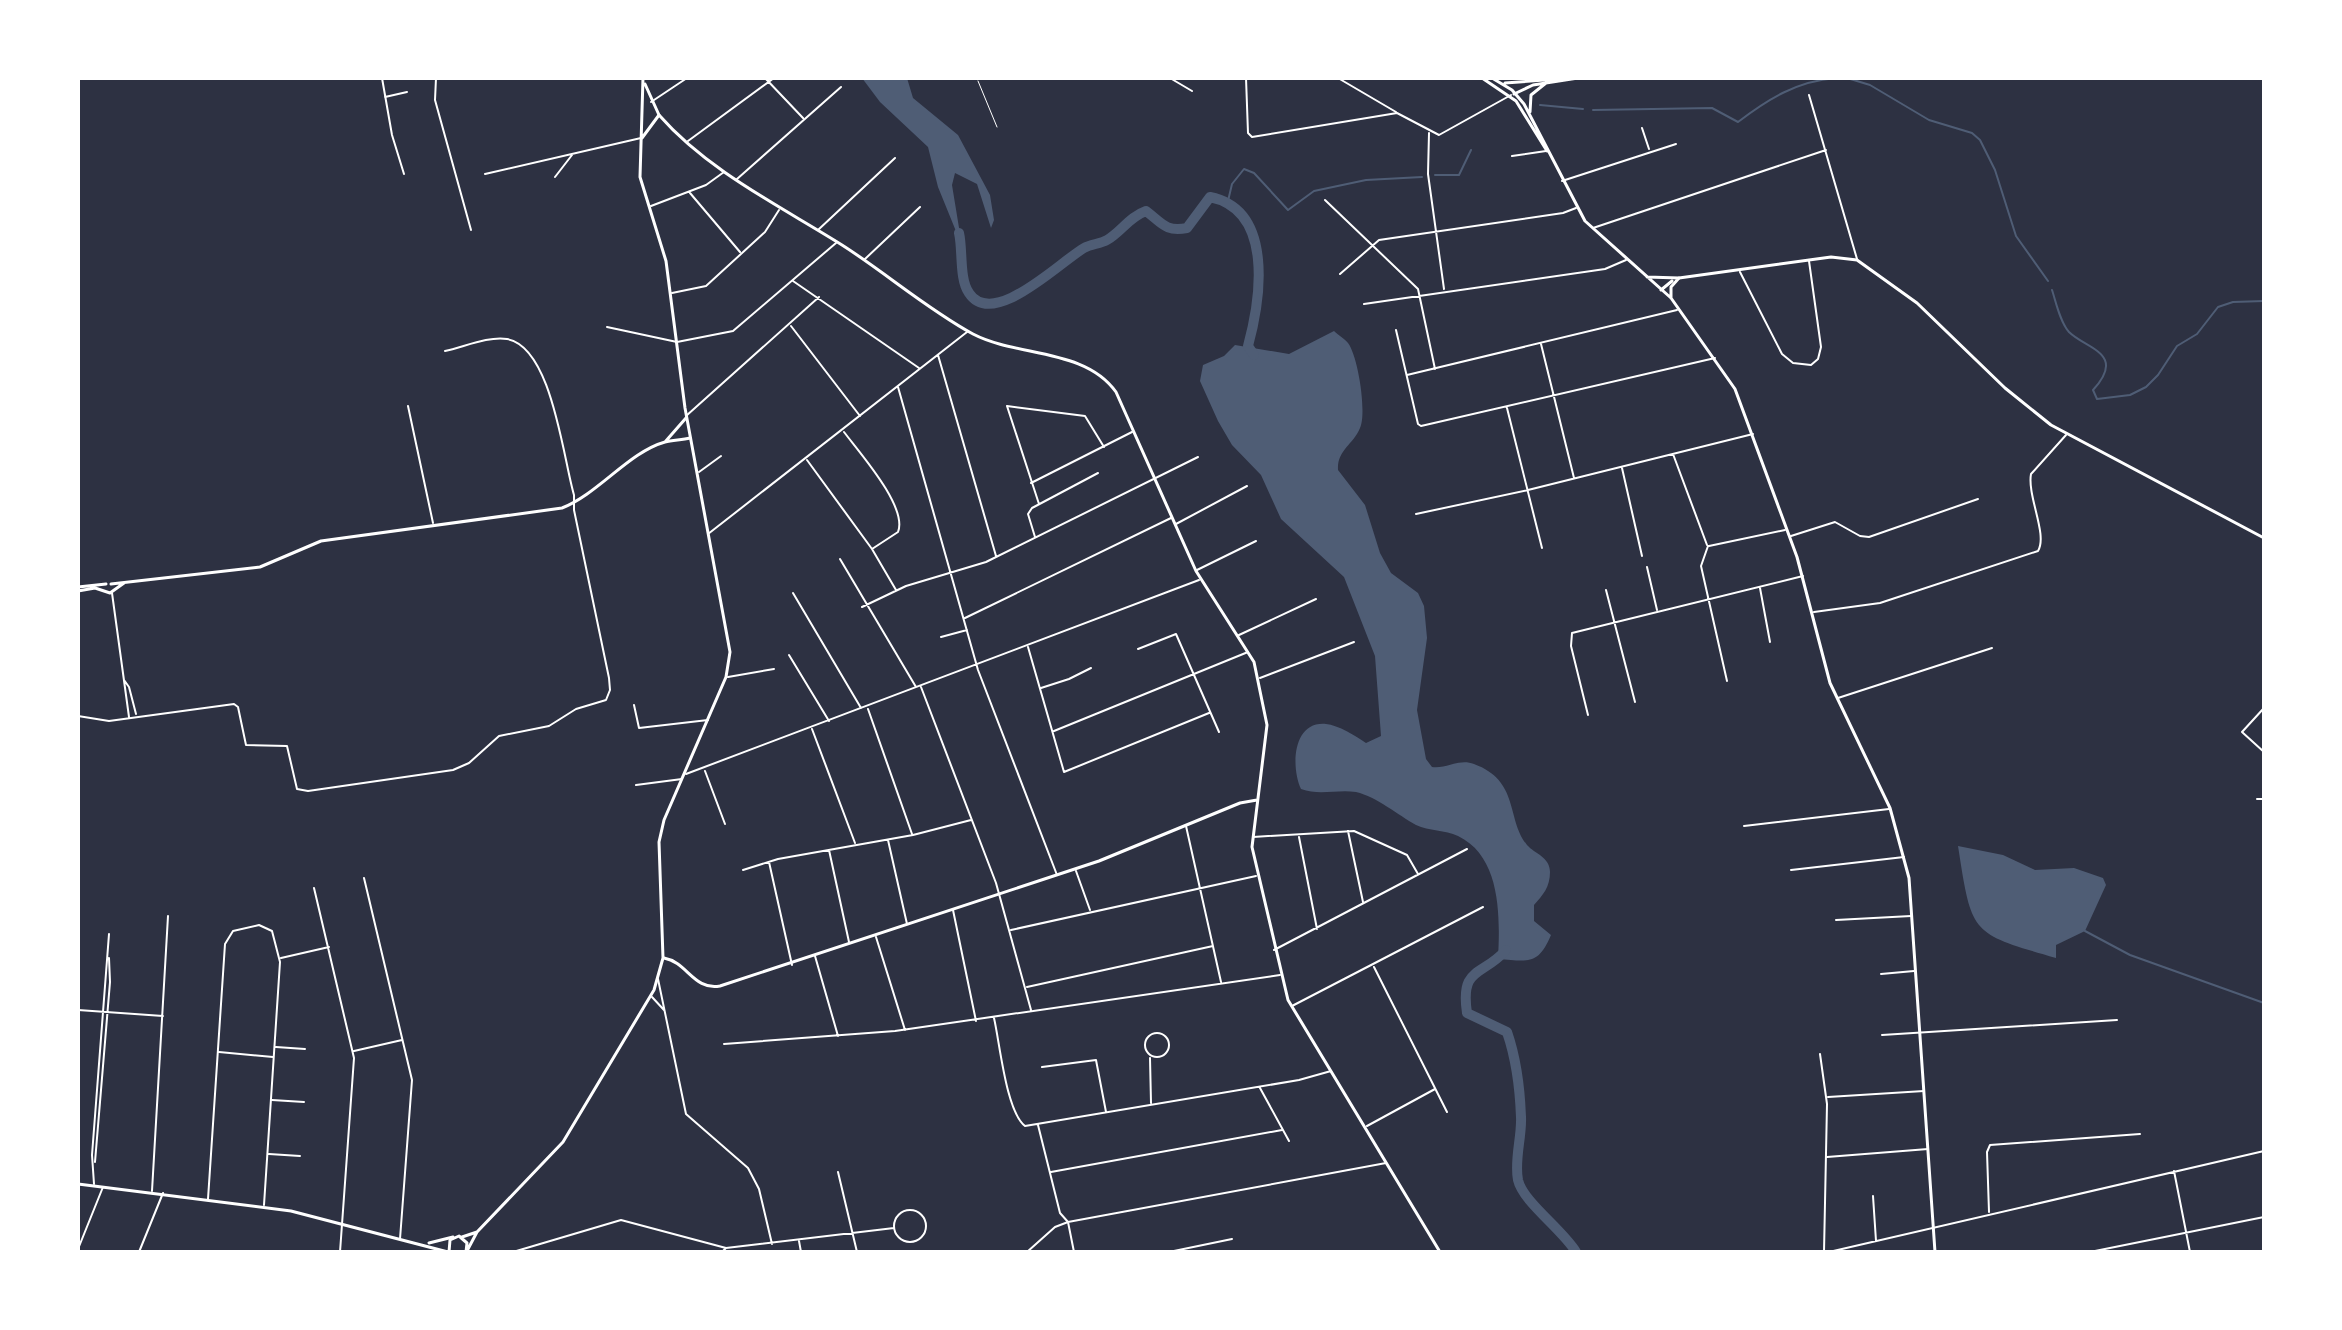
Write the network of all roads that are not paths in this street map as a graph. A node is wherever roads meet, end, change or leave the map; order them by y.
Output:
1 (382, 78) edge
2 (436, 78) edge
3 (643, 78) edge
4 (687, 78) edge
5 (765, 78) edge
6 (774, 78) edge
7 (976, 78) edge
8 (1170, 78) edge
9 (1246, 78) edge
10 (1338, 78) edge
11 (1482, 78) edge
12 (1492, 78) edge
13 (1578, 78) edge
14 (1565, 80) edge
15 (769, 82) junction
16 (1500, 82) junction
17 (1546, 83) junction
18 (841, 87) dead end
19 (1192, 91) dead end
20 (407, 92) dead end
21 (1513, 94) junction
22 (1809, 95) dead end
23 (384, 97) junction
24 (651, 102) junction
25 (1397, 113) junction
26 (1530, 113) junction
27 (659, 115) junction
28 (804, 119) junction
29 (997, 127) dead end
30 (1642, 128) dead end
31 (1429, 131) junction
32 (642, 138) junction
33 (688, 141) junction
34 (1676, 144) dead end
35 (1826, 150) junction
36 (1547, 151) junction
37 (1649, 152) junction
38 (572, 154) junction
39 (1512, 156) dead end
40 (895, 158) dead end
41 (725, 171) junction
42 (404, 174) dead end
43 (485, 174) dead end
44 (555, 177) dead end
45 (736, 180) junction
46 (1562, 181) junction
47 (689, 192) junction
48 (1325, 200) dead end
49 (648, 206) junction
50 (781, 207) junction
51 (920, 207) dead end
52 (1576, 208) junction
53 (1592, 229) junction
54 (471, 230) dead end
55 (818, 230) junction
56 (1436, 231) junction
57 (837, 242) junction
58 (1372, 244) junction
59 (742, 254) junction
60 (864, 260) junction
61 (1626, 260) junction
62 (1809, 260) junction
63 (1857, 260) junction
64 (1739, 270) junction
65 (1340, 274) dead end
66 (1647, 277) junction
67 (1679, 278) junction
68 (793, 281) junction
69 (1661, 290) junction
70 (1444, 291) junction
71 (671, 294) junction
72 (1421, 294) junction
73 (819, 297) junction
74 (1671, 298) junction
75 (1364, 304) dead end
76 (1679, 309) junction
77 (790, 325) junction
78 (607, 327) dead end
79 (1396, 330) dead end
80 (968, 331) junction
81 (677, 342) junction
82 (1541, 343) junction
83 (445, 351) dead end
84 (938, 355) junction
85 (1715, 358) junction
86 (920, 368) junction
87 (1435, 369) junction
88 (1406, 375) junction
89 (898, 387) junction
90 (1554, 397) junction
91 (408, 406) dead end
92 (1507, 407) junction
93 (686, 417) junction
94 (861, 417) junction
95 (843, 431) junction
96 (1133, 432) junction
97 (1753, 434) junction
98 (2066, 434) junction
99 (690, 438) junction
100 (665, 442) junction
101 (1104, 447) junction
102 (1673, 454) junction
103 (721, 456) dead end
104 (1198, 457) dead end
105 (806, 459) junction
106 (1622, 467) junction
107 (697, 472) junction
108 (1098, 473) dead end
109 (1154, 479) junction
110 (1574, 479) junction
111 (1031, 483) junction
112 (1247, 486) dead end
113 (1528, 490) junction
114 (1978, 499) dead end
115 (574, 503) junction
116 (1039, 504) junction
117 (1416, 514) dead end
118 (1172, 518) junction
119 (433, 524) junction
120 (1175, 524) junction
121 (1787, 529) junction
122 (708, 534) junction
123 (1790, 536) junction
124 (1035, 538) junction
125 (2264, 538) edge
126 (1256, 541) dead end
127 (1708, 546) junction
128 (1542, 548) dead end
129 (872, 549) junction
130 (1642, 556) dead end
131 (997, 557) junction
132 (840, 559) dead end
133 (1647, 567) dead end
134 (1196, 571) junction
135 (952, 573) junction
136 (1803, 576) junction
137 (1201, 579) junction
138 (1760, 587) junction
139 (109, 588) junction
140 (78, 589) edge
141 (896, 590) junction
142 (1606, 590) dead end
143 (793, 593) dead end
144 (1316, 599) dead end
145 (1709, 599) junction
146 (868, 605) junction
147 (862, 607) dead end
148 (1657, 611) junction
149 (1812, 613) junction
150 (965, 618) junction
151 (1616, 622) junction
152 (968, 629) junction
153 (1239, 635) junction
154 (941, 637) dead end
155 (1354, 642) dead end
156 (1770, 642) dead end
157 (1027, 646) junction
158 (1992, 648) dead end
159 (1138, 649) dead end
160 (1249, 652) junction
161 (789, 655) dead end
162 (976, 665) junction
163 (1091, 668) dead end
164 (774, 669) dead end
165 (1192, 675) junction
166 (726, 677) junction
167 (1259, 678) junction
168 (123, 679) junction
169 (1727, 681) dead end
170 (919, 687) junction
171 (1040, 688) junction
172 (1837, 698) junction
173 (1635, 702) dead end
174 (634, 705) dead end
175 (867, 707) junction
176 (2264, 708) edge
177 (862, 709) junction
178 (1209, 713) junction
179 (1588, 715) dead end
180 (78, 716) edge
181 (138, 716) junction
182 (129, 718) junction
183 (709, 720) junction
184 (830, 722) junction
185 (812, 729) junction
186 (1052, 732) junction
187 (1219, 732) dead end
188 (2264, 752) edge
189 (704, 770) junction
190 (683, 777) junction
191 (636, 785) dead end
192 (2257, 799) dead end
193 (2264, 799) edge
194 (1257, 800) junction
195 (1890, 808) junction
196 (972, 819) junction
197 (725, 824) dead end
198 (1186, 826) junction
199 (1744, 826) dead end
200 (1348, 831) junction
201 (913, 835) junction
202 (1298, 836) junction
203 (1252, 837) junction
204 (888, 839) junction
205 (855, 844) junction
206 (829, 849) junction
207 (1467, 849) dead end
208 (1905, 857) junction
209 (769, 861) junction
210 (743, 870) dead end
211 (1075, 870) junction
212 (1791, 870) dead end
213 (1057, 875) junction
214 (1418, 875) junction
215 (1256, 876) junction
216 (364, 878) dead end
217 (314, 888) dead end
218 (1200, 888) junction
219 (1000, 893) junction
220 (1363, 903) junction
221 (1483, 907) dead end
222 (953, 909) junction
223 (1091, 912) junction
224 (1912, 915) junction
225 (168, 916) dead end
226 (1836, 920) dead end
227 (908, 925) junction
228 (1317, 929) junction
229 (1010, 930) junction
230 (109, 934) dead end
231 (876, 936) junction
232 (850, 945) junction
233 (1213, 946) junction
234 (329, 947) junction
235 (1274, 950) junction
236 (815, 956) junction
237 (108, 957) junction
238 (279, 958) junction
239 (663, 958) junction
240 (792, 965) junction
241 (1373, 966) junction
242 (1915, 971) junction
243 (1881, 974) dead end
244 (1280, 975) junction
245 (658, 979) junction
246 (1221, 983) junction
247 (1025, 987) junction
248 (651, 996) junction
249 (1292, 1006) junction
250 (78, 1010) edge
251 (665, 1011) junction
252 (102, 1012) junction
253 (108, 1012) junction
254 (1032, 1012) junction
255 (164, 1016) junction
256 (994, 1018) junction
257 (2117, 1020) dead end
258 (976, 1021) junction
259 (905, 1030) junction
260 (1920, 1033) junction
261 (1882, 1035) dead end
262 (838, 1036) junction
263 (404, 1039) junction
264 (724, 1044) dead end
265 (275, 1047) junction
266 (305, 1049) dead end
267 (353, 1051) junction
268 (218, 1052) junction
269 (1820, 1054) dead end
270 (274, 1057) junction
271 (1150, 1057) junction
272 (1042, 1067) dead end
273 (1332, 1071) junction
274 (1260, 1087) junction
275 (1436, 1089) junction
276 (1924, 1091) junction
277 (1826, 1097) junction
278 (271, 1100) junction
279 (304, 1102) dead end
280 (1152, 1104) junction
281 (1447, 1112) dead end
282 (1106, 1113) junction
283 (1038, 1124) junction
284 (1366, 1126) junction
285 (1282, 1130) junction
286 (2140, 1134) dead end
287 (1289, 1141) dead end
288 (1928, 1149) junction
289 (2264, 1151) edge
290 (267, 1154) junction
291 (300, 1156) dead end
292 (1825, 1157) junction
293 (1387, 1162) junction
294 (94, 1165) junction
295 (2174, 1170) junction
296 (838, 1172) dead end
297 (1051, 1172) junction
298 (78, 1184) edge
299 (94, 1185) junction
300 (103, 1186) junction
301 (152, 1192) junction
302 (163, 1193) junction
303 (1873, 1196) dead end
304 (208, 1199) junction
305 (264, 1206) junction
306 (1989, 1215) junction
307 (2264, 1217) edge
308 (1068, 1222) junction
309 (341, 1224) junction
310 (894, 1228) junction
311 (1933, 1228) junction
312 (477, 1232) junction
313 (2185, 1232) junction
314 (853, 1233) junction
315 (454, 1237) junction
316 (462, 1237) junction
317 (1232, 1239) dead end
318 (400, 1240) junction
319 (799, 1240) junction
320 (1876, 1241) junction
321 (426, 1244) junction
322 (772, 1244) junction
323 (741, 1247) junction
324 (726, 1248) junction
325 (78, 1249) edge
326 (467, 1250) edge
327 (139, 1252) edge
328 (340, 1252) edge
329 (449, 1252) edge
330 (513, 1252) edge
331 (722, 1252) edge
332 (742, 1252) edge
333 (801, 1252) edge
334 (857, 1252) edge
335 (1027, 1252) edge
336 (1074, 1252) edge
337 (1169, 1252) edge
338 (1440, 1252) edge
339 (1826, 1252) edge
340 (1935, 1252) edge
341 (2090, 1252) edge
342 (2190, 1252) edge

1 - 23 street
2 - 54 street
3 - 24 street
3 - 32 street
4 - 24 street
5 - 15 street
6 - 15 street
7 - 29 lane
8 - 19 street
9 - 25 street
10 - 25 street
11 - 21 street
12 - 16 street
13 - 14 street
14 - 16 street
14 - 17 street
15 - 28 street
15 - 33 street
16 - 21 street
17 - 21 street
17 - 26 street
18 - 28 street
20 - 23 street
21 - 26 street
21 - 31 street
21 - 36 street
22 - 35 street
23 - 42 street
24 - 27 street
25 - 31 street
26 - 36 street
27 - 32 street
27 - 33 street
28 - 45 street
30 - 37 street
31 - 56 street
32 - 38 street
32 - 49 street
33 - 41 street
34 - 37 street
35 - 53 street
35 - 63 street
36 - 39 street
36 - 46 street
37 - 46 street
38 - 43 street
38 - 44 street
40 - 55 street
41 - 45 street
41 - 47 street
45 - 50 street
46 - 52 street
47 - 49 street
47 - 59 street
48 - 58 street
49 - 71 street
50 - 55 street
50 - 59 street
51 - 60 street
52 - 53 street
52 - 56 street
53 - 61 street
55 - 57 street
56 - 58 street
56 - 70 street
57 - 60 street
57 - 68 street
58 - 65 street
58 - 72 street
59 - 71 street
60 - 80 street
61 - 66 street
61 - 70 street
62 - 63 street
62 - 64 street
62 - 64 street
63 - 98 street
64 - 67 street
66 - 67 street
66 - 69 street
67 - 69 street
67 - 74 street
68 - 73 street
68 - 81 street
69 - 74 street
70 - 72 street
71 - 81 street
72 - 75 street
72 - 87 street
73 - 77 street
73 - 86 street
74 - 76 street
76 - 82 street
76 - 85 street
77 - 93 street
77 - 94 street
78 - 81 street
79 - 88 street
80 - 84 street
80 - 96 street
81 - 93 street
82 - 87 street
82 - 90 street
83 - 115 street
84 - 86 street
84 - 131 street
85 - 90 street
85 - 97 street
86 - 89 street
87 - 88 street
88 - 92 street
89 - 94 street
89 - 135 street
90 - 92 street
90 - 110 street
91 - 119 street
92 - 113 street
93 - 99 street
93 - 100 street
94 - 95 street
95 - 105 street
95 - 129 street
96 - 101 street
96 - 109 street
97 - 102 street
97 - 121 street
98 - 125 street
98 - 149 street
99 - 100 street
99 - 107 street
100 - 115 street
101 - 111 street
101 - 111 street
102 - 106 street
102 - 127 street
103 - 107 street
104 - 109 street
105 - 122 street
105 - 129 street
106 - 110 street
106 - 130 street
107 - 122 street
108 - 116 street
109 - 118 street
109 - 124 street
110 - 113 street
111 - 116 street
112 - 120 street
113 - 117 street
113 - 128 street
114 - 123 street
115 - 119 street
115 - 181 street
116 - 124 street
118 - 120 street
118 - 150 street
119 - 139 street
120 - 134 street
121 - 123 street
121 - 127 street
122 - 166 street
123 - 136 street
124 - 131 street
126 - 134 street
127 - 145 street
129 - 141 street
131 - 135 street
132 - 146 street
133 - 148 street
134 - 137 street
135 - 141 street
135 - 150 street
136 - 138 street
136 - 149 street
137 - 153 street
137 - 157 street
138 - 145 street
138 - 156 street
139 - 140 street
139 - 168 street
141 - 146 street
142 - 151 street
143 - 177 street
144 - 153 street
145 - 148 street
145 - 169 street
146 - 147 street
146 - 170 street
148 - 151 street
149 - 172 street
150 - 152 street
151 - 173 street
151 - 179 street
152 - 154 street
152 - 162 street
153 - 160 street
155 - 167 street
157 - 162 street
157 - 171 street
158 - 172 street
159 - 165 street
160 - 165 street
160 - 167 street
161 - 184 street
162 - 170 street
162 - 213 street
163 - 171 street
164 - 166 street
165 - 178 street
165 - 186 street
166 - 183 street
167 - 194 street
168 - 181 street
168 - 182 street
170 - 175 street
170 - 196 street
171 - 186 street
172 - 195 street
174 - 183 street
175 - 177 street
175 - 201 street
176 - 188 street
177 - 184 street
178 - 186 street
178 - 187 street
180 - 182 street
181 - 182 street
183 - 190 street
184 - 185 street
185 - 189 street
185 - 205 street
189 - 190 street
189 - 197 street
190 - 191 street
190 - 239 street
192 - 193 street
194 - 198 street
194 - 203 street
195 - 199 street
195 - 208 street
196 - 201 street
196 - 219 street
198 - 211 street
198 - 218 street
200 - 202 street
200 - 214 street
200 - 220 street
201 - 204 street
202 - 203 street
202 - 228 street
203 - 215 street
204 - 205 street
204 - 227 street
205 - 206 street
206 - 209 street
206 - 232 street
207 - 214 street
208 - 212 street
208 - 224 street
209 - 210 street
209 - 240 street
211 - 213 street
211 - 223 street
213 - 219 street
214 - 220 street
215 - 218 street
215 - 235 street
216 - 263 street
217 - 234 street
218 - 223 street
218 - 233 street
219 - 222 street
219 - 229 street
220 - 228 street
221 - 241 street
222 - 227 street
222 - 258 street
223 - 229 street
224 - 226 street
224 - 242 street
225 - 255 street
227 - 231 street
228 - 235 street
229 - 247 street
230 - 237 street
231 - 232 street
231 - 259 street
232 - 236 street
233 - 246 street
233 - 247 street
234 - 238 street
234 - 267 street
235 - 244 street
236 - 240 street
236 - 262 street
237 - 252 street
237 - 253 street
238 - 265 street
238 - 268 street
239 - 240 street
239 - 245 street
241 - 249 street
241 - 275 street
242 - 243 street
242 - 260 street
244 - 246 street
244 - 249 street
245 - 248 street
245 - 251 street
246 - 254 street
247 - 254 street
248 - 251 street
248 - 312 street
249 - 273 street
250 - 252 street
251 - 322 street
252 - 253 street
252 - 294 street
253 - 255 street
253 - 294 street
254 - 256 street
255 - 301 street
256 - 258 street
256 - 283 street
257 - 260 street
258 - 259 street
259 - 262 street
260 - 261 street
260 - 276 street
262 - 264 street
263 - 267 street
263 - 318 street
265 - 266 street
265 - 270 street
267 - 309 street
268 - 270 street
268 - 304 street
269 - 277 street
270 - 278 street
271 - 271 street
271 - 280 street
272 - 282 street
273 - 274 street
273 - 284 street
274 - 280 street
274 - 285 street
275 - 281 street
275 - 284 street
276 - 277 street
276 - 288 street
277 - 292 street
278 - 279 street
278 - 290 street
280 - 282 street
282 - 283 street
283 - 297 street
284 - 293 street
285 - 287 street
285 - 297 street
286 - 306 street
288 - 292 street
288 - 311 street
289 - 295 street
290 - 291 street
290 - 305 street
292 - 339 street
293 - 308 street
293 - 338 street
294 - 299 street
295 - 306 street
295 - 313 street
296 - 314 street
297 - 308 street
298 - 299 street
299 - 300 street
300 - 301 street
300 - 325 street
301 - 302 street
302 - 304 street
302 - 327 street
303 - 320 street
304 - 305 street
305 - 309 street
306 - 311 street
307 - 313 street
308 - 335 street
308 - 336 street
309 - 318 street
309 - 328 street
310 - 310 street
310 - 314 street
311 - 320 street
311 - 340 street
312 - 316 street
312 - 326 street
313 - 341 street
313 - 342 street
314 - 319 street
314 - 334 street
315 - 316 street
315 - 321 street
315 - 329 street
316 - 326 street
317 - 337 street
318 - 321 street
319 - 322 street
319 - 333 street
320 - 339 street
321 - 329 street
322 - 323 street
323 - 324 street
323 - 332 street
324 - 330 street
324 - 331 street

